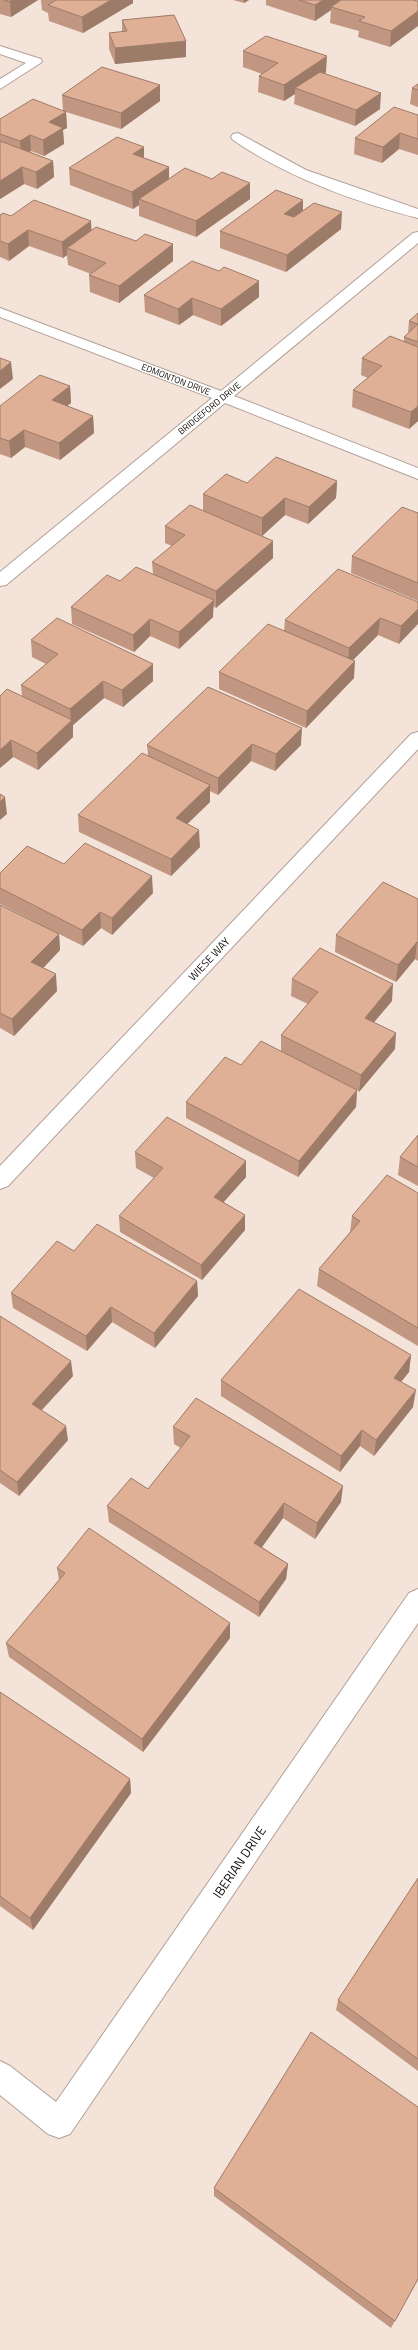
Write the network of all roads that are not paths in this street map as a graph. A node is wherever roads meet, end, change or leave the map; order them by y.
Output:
1 (0, 50) edge
2 (0, 85) edge
3 (238, 137) dead end
4 (418, 214) edge
5 (418, 236) edge
6 (0, 312) edge
7 (223, 397) junction
8 (418, 474) edge
9 (0, 580) edge
10 (418, 738) edge
11 (0, 1180) edge
12 (418, 1601) edge
13 (0, 2076) edge

1 - 2 street
3 - 4 street
5 - 7 street, BRIDGEFORD DRIVE
6 - 7 street, EDMONTON DRIVE
7 - 8 street, EDMONTON DRIVE
7 - 9 street, BRIDGEFORD DRIVE
10 - 11 street, WIESE WAY
12 - 13 street, IBERIAN DRIVE

